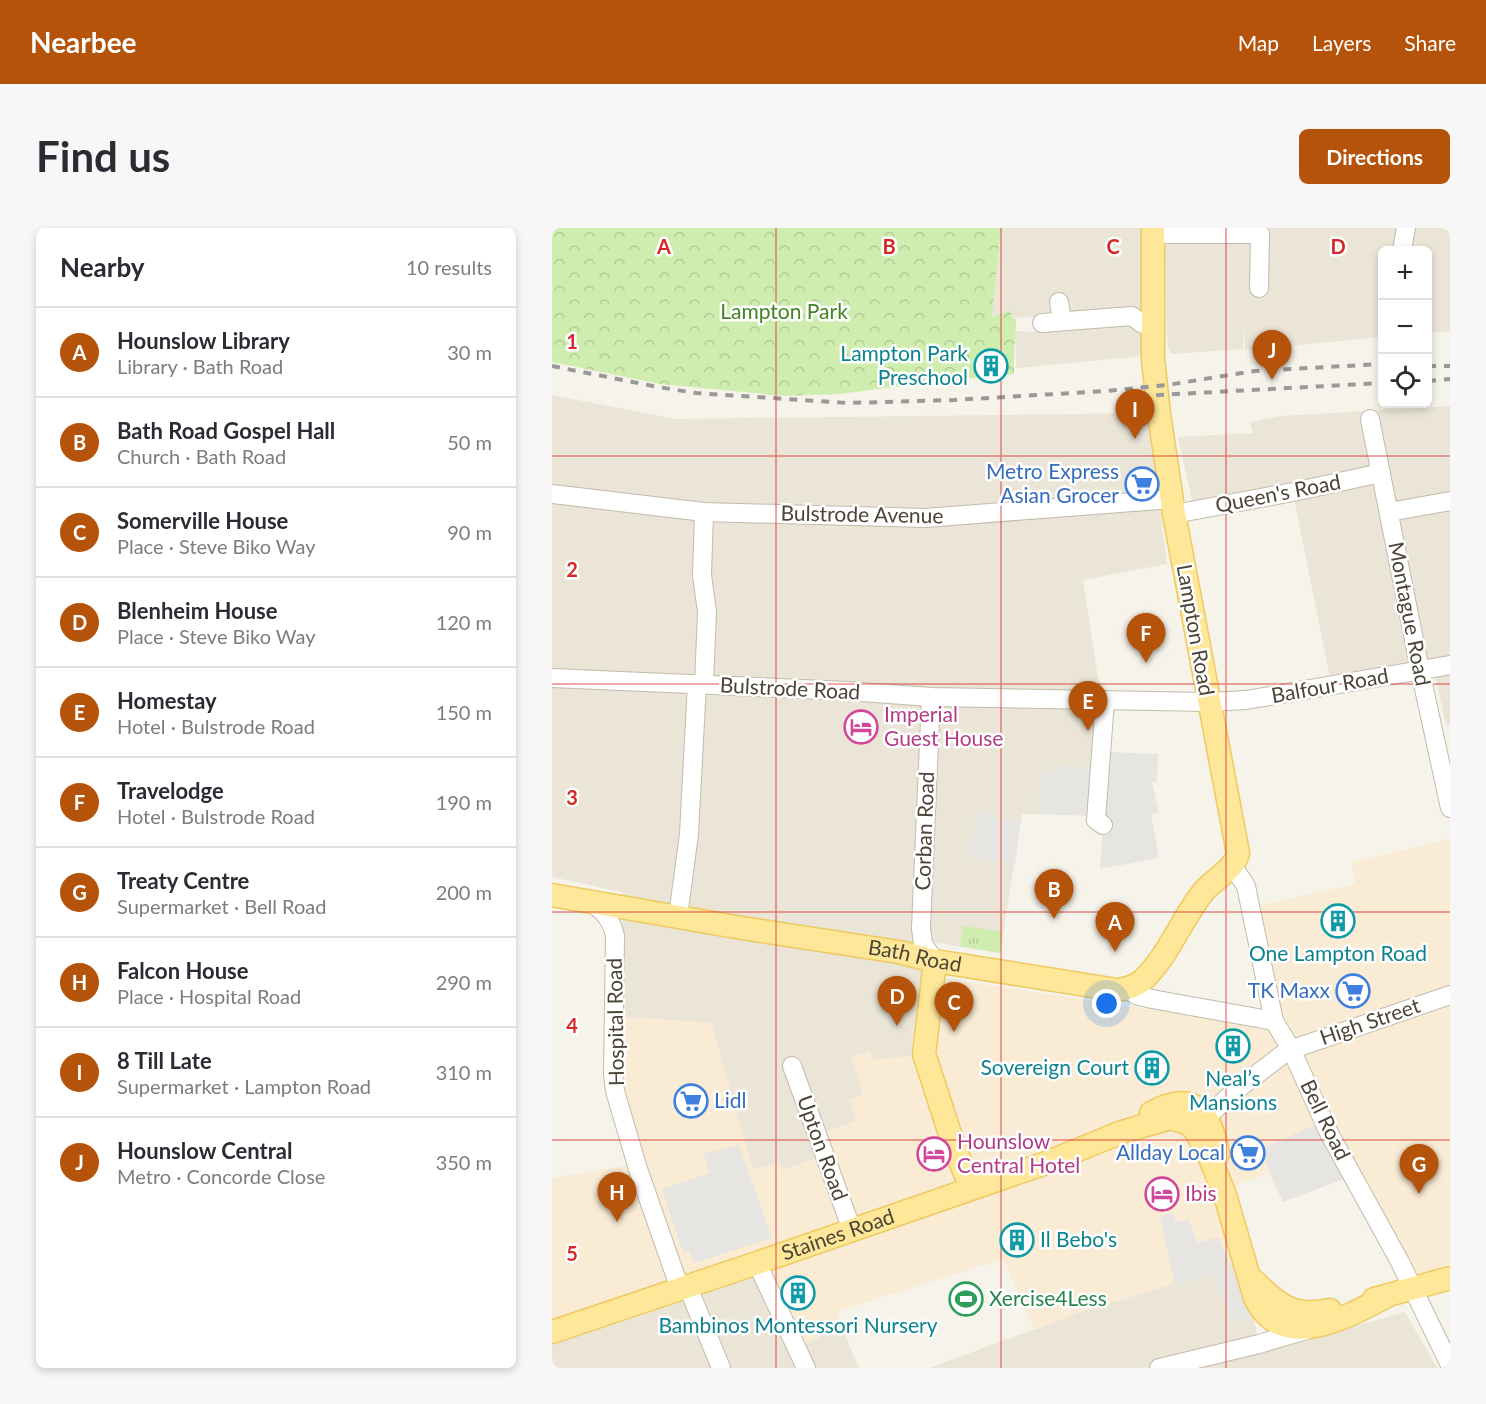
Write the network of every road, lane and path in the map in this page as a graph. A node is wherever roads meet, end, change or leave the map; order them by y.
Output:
1 (1406, 228) edge
2 (1153, 231) edge
3 (1403, 246) edge
4 (1259, 288) dead end
5 (1059, 302) dead end
6 (1062, 321) junction
7 (1042, 323) dead end
8 (1153, 327) junction
9 (1370, 419) dead end
10 (1381, 473) junction
11 (552, 494) edge
12 (1450, 501) edge
13 (1173, 506) junction
14 (704, 512) junction
15 (1389, 512) junction
16 (1450, 665) edge
17 (1420, 670) junction
18 (552, 678) edge
19 (701, 684) junction
20 (931, 697) junction
21 (1105, 701) junction
22 (1209, 702) junction
23 (1450, 808) edge
24 (1103, 825) dead end
25 (1232, 865) junction
26 (552, 895) edge
27 (587, 900) junction
28 (645, 911) junction
29 (678, 916) junction
30 (615, 936) junction
31 (935, 961) junction
32 (1128, 989) junction
33 (1450, 995) edge
34 (1274, 1021) junction
35 (1291, 1049) junction
36 (792, 1066) dead end
37 (1212, 1112) dead end
38 (970, 1188) junction
39 (852, 1230) junction
40 (757, 1263) junction
41 (1248, 1276) junction
42 (1450, 1278) edge
43 (684, 1288) junction
44 (1413, 1288) junction
45 (1387, 1296) junction
46 (1276, 1323) junction
47 (1323, 1324) junction
48 (552, 1332) edge
49 (1258, 1344) junction
50 (1450, 1365) edge
51 (721, 1368) edge
52 (806, 1368) edge
53 (1160, 1368) edge

1 - 3 street
2 - 4 street
2 - 8 main road, Lampton Road
5 - 6 street
6 - 7 street
6 - 8 street
8 - 13 main road, Lampton Road
9 - 10 street, Montague Road
10 - 13 street, Queen's Road
10 - 15 street, Montague Road
11 - 14 street, Bulstrode Avenue
12 - 15 street
13 - 14 street, Bulstrode Avenue
13 - 22 main road, Lampton Road
14 - 19 street
15 - 17 street, Montague Road
16 - 17 street, Balfour Road
17 - 22 street, Balfour Road
17 - 23 street, Montague Road
18 - 19 street, Bulstrode Road
19 - 20 street, Bulstrode Road
19 - 29 street
20 - 21 street, Bulstrode Road
20 - 31 street, Corban Road
21 - 22 street, Bulstrode Road
21 - 24 street
22 - 25 main road, Lampton Road
25 - 32 main road
25 - 34 street, Bell Road
26 - 27 main road, Bath Road
27 - 28 main road, Bath Road
27 - 30 street, Hospital Road
28 - 29 main road, Bath Road
28 - 30 street
29 - 31 main road, Bath Road
30 - 43 street, Hospital Road
31 - 32 main road, Bath Road
31 - 38 main road
32 - 34 street, Bath Road
33 - 35 street, High Street
34 - 35 street, Bell Road
35 - 37 street, High Street
35 - 44 street, Bell Road
36 - 39 street, Upton Road
38 - 39 main road, Staines Road
38 - 41 main road, Staines Road
39 - 40 main road, Staines Road
40 - 43 main road, Staines Road
40 - 52 street
41 - 45 main road
41 - 46 main road, Staines Road
42 - 44 main road
43 - 48 main road, Staines Road
43 - 51 street, Hospital Road
44 - 45 main road
44 - 50 street, Bell Road
45 - 47 main road
46 - 47 main road
46 - 49 street
47 - 49 street
49 - 53 street

